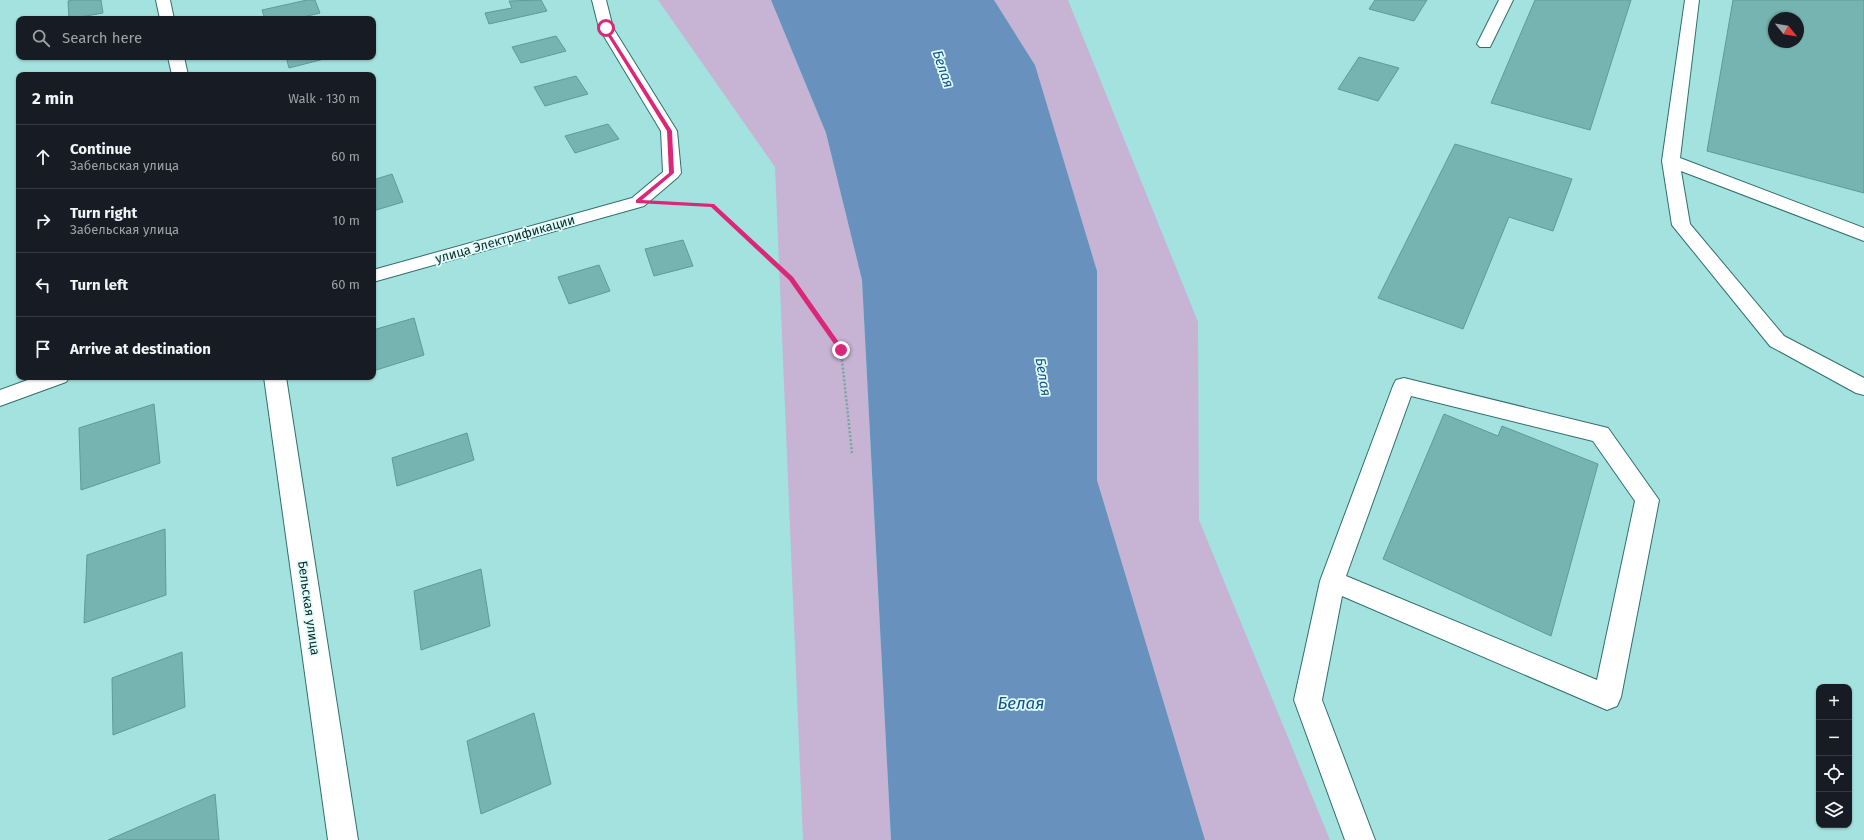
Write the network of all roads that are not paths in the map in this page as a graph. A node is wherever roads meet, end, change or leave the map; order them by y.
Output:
1 (163, 0) edge
2 (599, 0) edge
3 (1506, 0) edge
4 (1692, 0) edge
5 (166, 16) edge
6 (1485, 44) dead end
7 (177, 60) edge
8 (179, 72) edge
9 (1671, 161) junction
10 (1864, 235) edge
11 (376, 275) edge
12 (51, 380) edge
13 (275, 380) edge
14 (1864, 387) edge
15 (0, 398) edge
16 (1332, 581) junction
17 (342, 840) edge
18 (1360, 840) edge

1 - 5 street
2 - 11 street, улица Электрификации
3 - 6 street
4 - 9 street
7 - 8 street
9 - 10 street
9 - 14 street
12 - 15 street
13 - 17 street, Бельская улица
16 - 16 street
16 - 18 street

